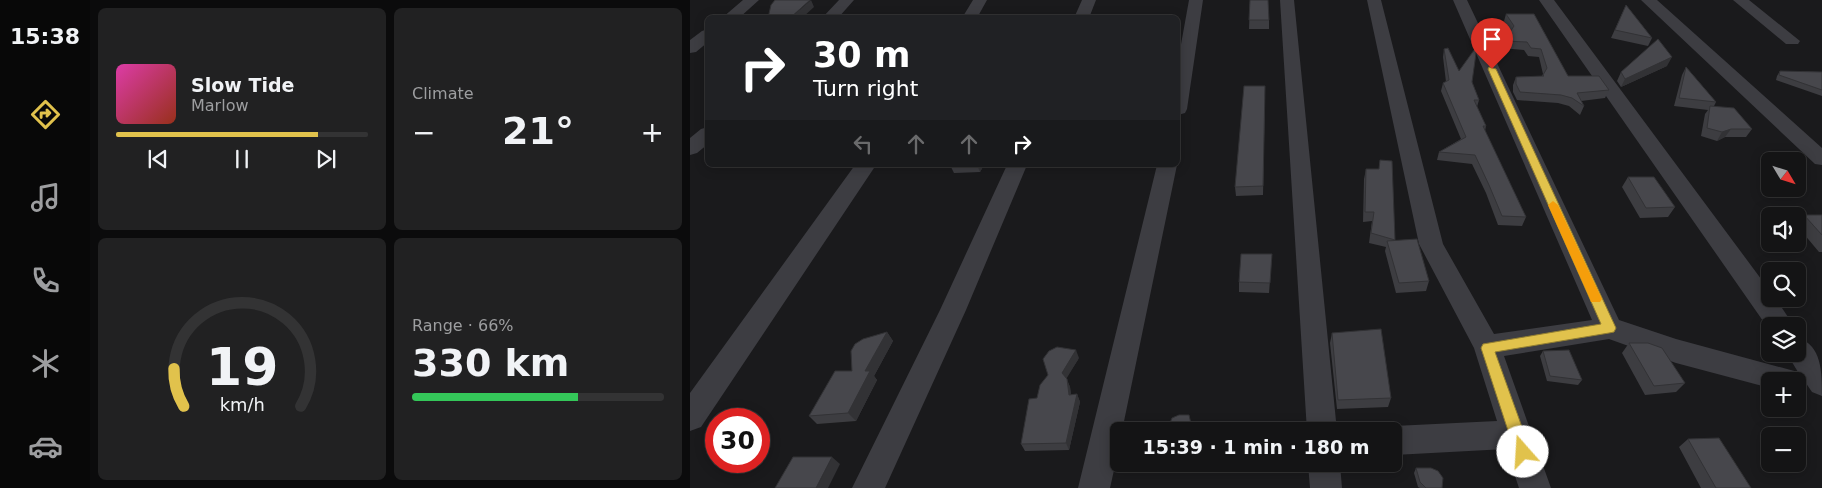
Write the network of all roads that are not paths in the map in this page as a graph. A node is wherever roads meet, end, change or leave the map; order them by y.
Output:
1 (752, 0) edge
2 (848, 0) edge
3 (980, 0) edge
4 (1089, 0) edge
5 (1196, 0) edge
6 (1287, 0) edge
7 (1374, 0) edge
8 (1460, 0) edge
9 (1546, 0) edge
10 (1648, 0) edge
11 (1740, 0) edge
12 (733, 15) edge
13 (832, 15) edge
14 (971, 15) edge
15 (1082, 15) edge
16 (705, 36) edge
17 (1792, 41) dead end
18 (690, 48) edge
19 (1180, 97) edge
20 (705, 136) edge
21 (690, 149) edge
22 (1822, 159) edge
23 (865, 167) edge
24 (1015, 167) edge
25 (1167, 167) edge
26 (1775, 317) edge
27 (1609, 328) junction
28 (1487, 348) junction
29 (1806, 360) edge
30 (1761, 373) edge
31 (1822, 383) edge
32 (1806, 385) edge
33 (1822, 390) edge
34 (690, 417) edge
35 (1321, 422) edge
36 (1517, 434) junction
37 (1402, 441) edge
38 (1325, 472) edge
39 (868, 488) edge
40 (1094, 488) edge
41 (1326, 488) edge
42 (1535, 488) edge

1 - 12 street
2 - 13 street
3 - 14 street
4 - 15 street
5 - 19 street
6 - 35 street
7 - 28 street
8 - 27 street
9 - 26 street
10 - 22 street
11 - 17 street
16 - 18 street
20 - 21 street
23 - 34 street
24 - 39 street
25 - 40 street
27 - 28 street
27 - 30 street
28 - 36 street
29 - 31 street
32 - 33 street
36 - 37 street
36 - 42 street
38 - 41 street

